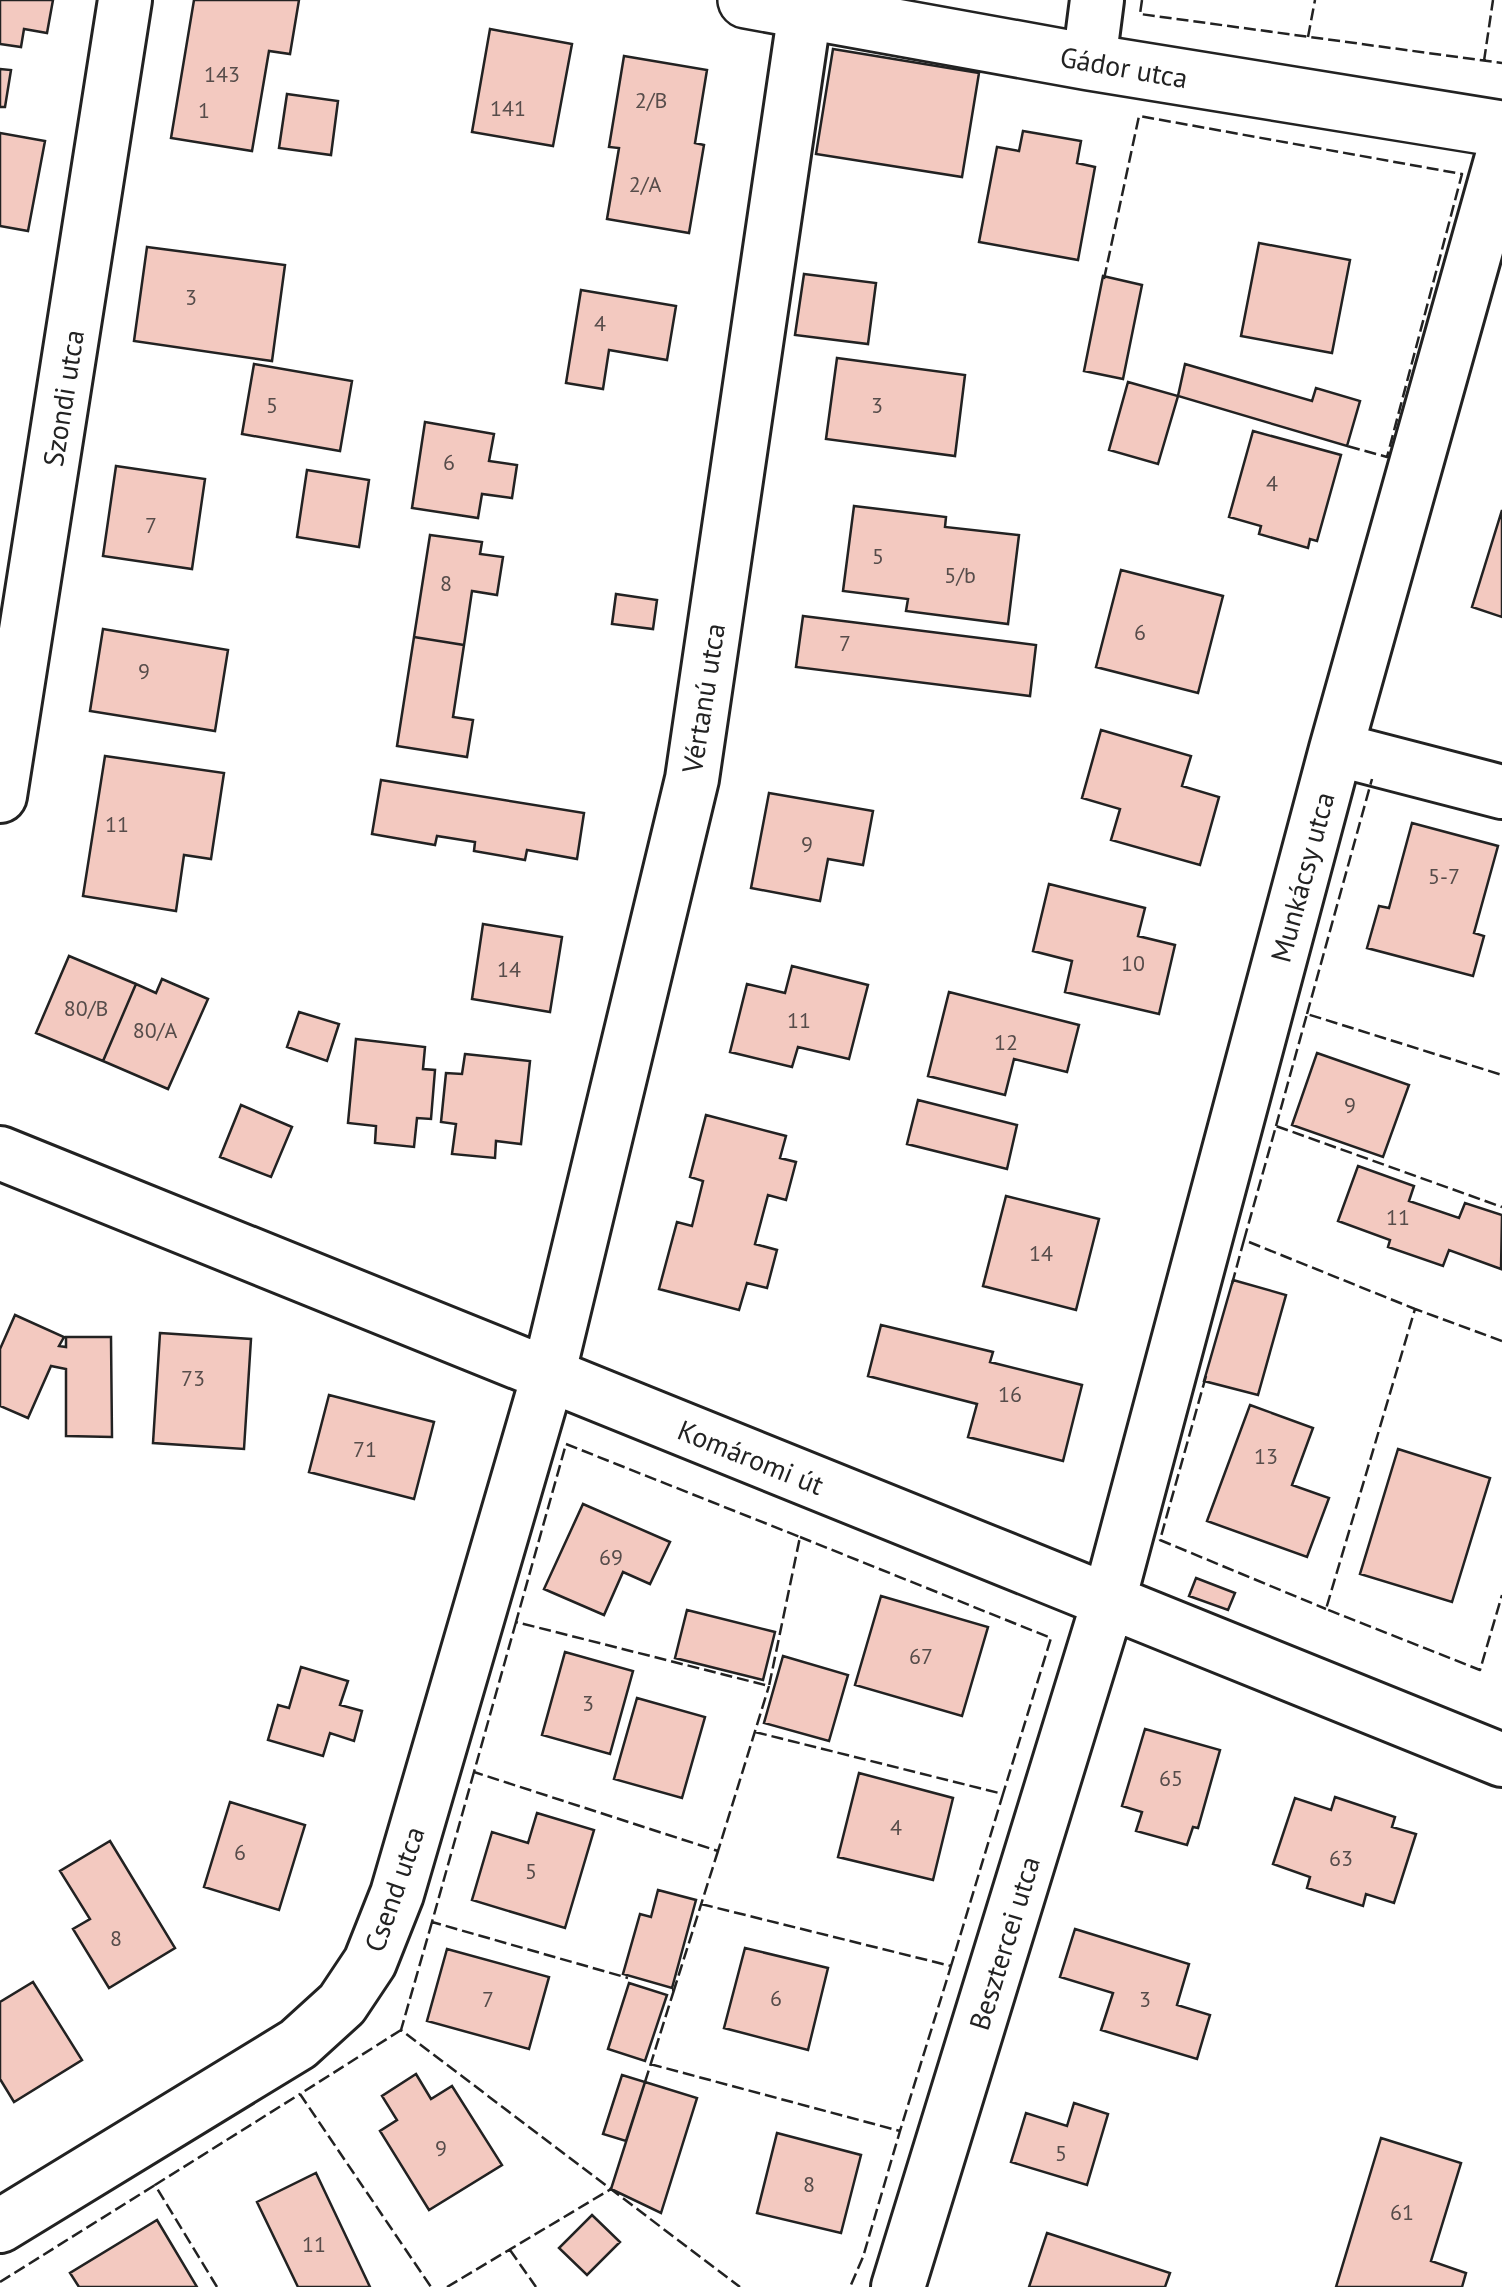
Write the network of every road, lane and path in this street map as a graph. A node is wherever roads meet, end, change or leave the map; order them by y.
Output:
1 (125, 0) edge
2 (746, 0) edge
3 (1098, 0) edge
4 (805, 10) junction
5 (1089, 62) junction
6 (1502, 129) edge
7 (1502, 157) edge
8 (1336, 749) junction
9 (1502, 792) edge
10 (0, 796) edge
11 (0, 1153) edge
12 (548, 1376) junction
13 (1109, 1600) junction
14 (1499, 1747) edge
15 (0, 2226) edge
16 (898, 2287) edge

1 - 10 street, Szondi utca
2 - 4 street, Gádor utca
3 - 5 street
4 - 5 street, Gádor utca
4 - 12 street, Vértanú utca
5 - 6 street, Gádor utca
7 - 8 street, Munkácsy utca
8 - 9 street
8 - 13 street, Munkácsy utca
11 - 12 street, Komáromi út
12 - 13 street, Komáromi út
12 - 15 street, Csend utca
13 - 14 street, Komáromi út
13 - 16 street, Besztercei utca

